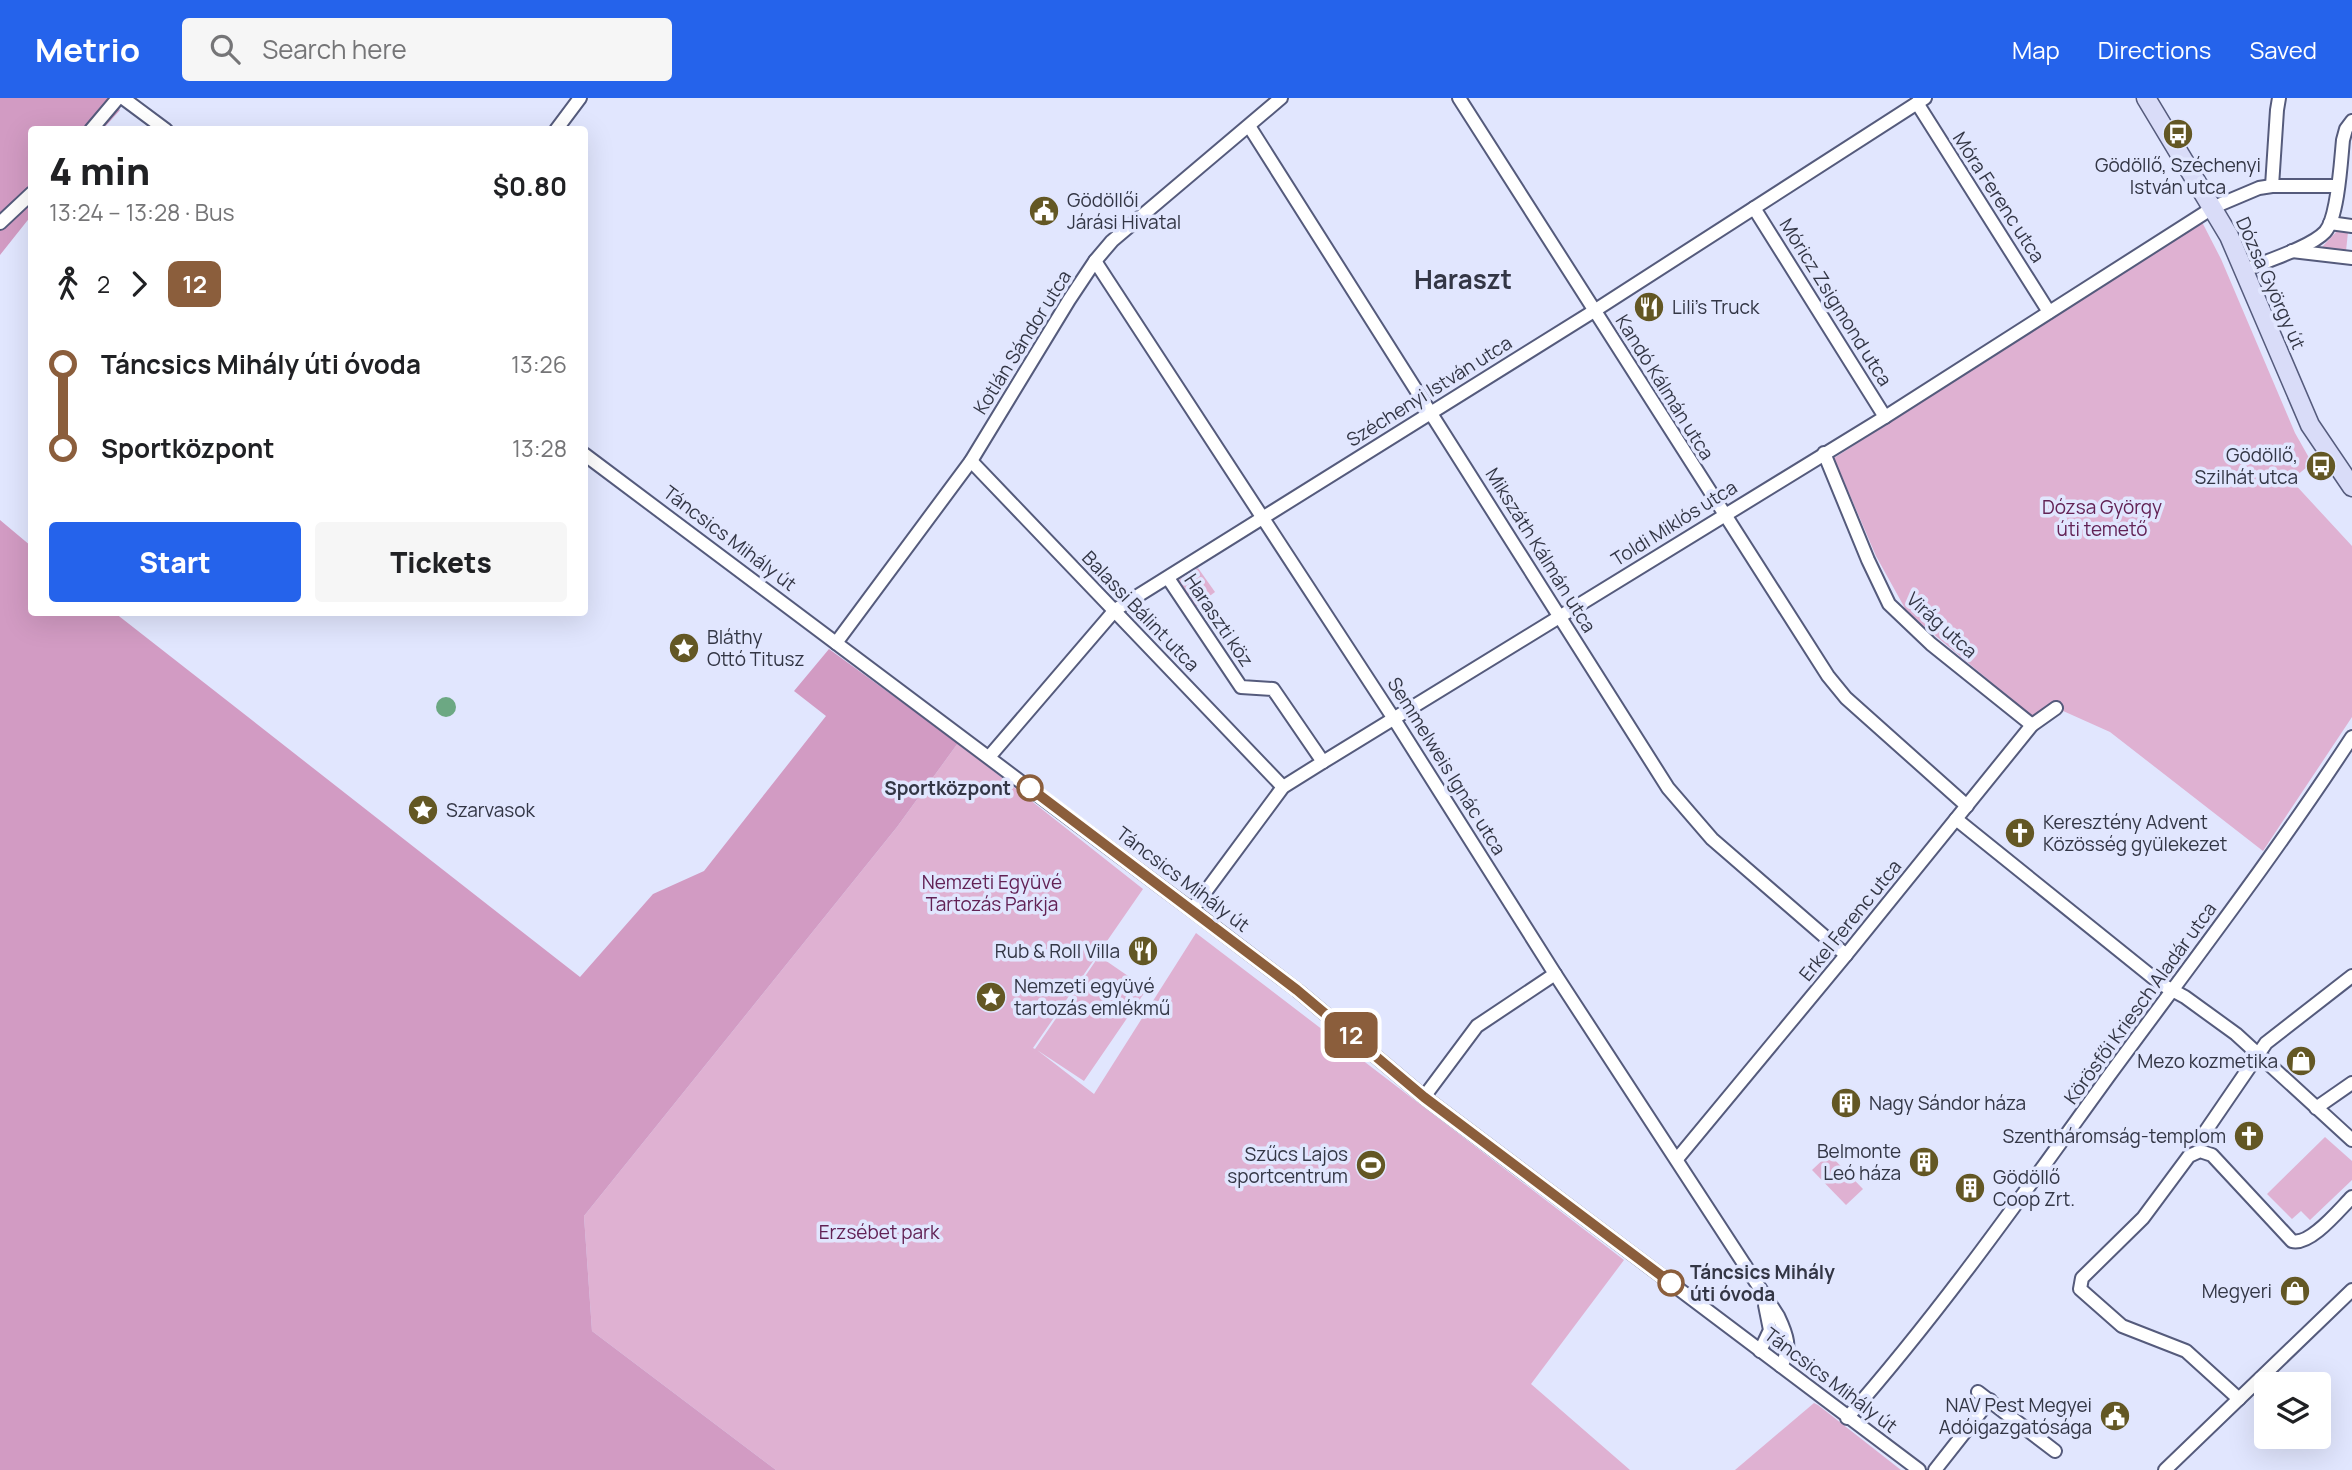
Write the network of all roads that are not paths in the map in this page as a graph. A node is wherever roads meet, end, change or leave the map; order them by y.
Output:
1 (120, 98) edge
2 (580, 98) edge
3 (1281, 98) edge
4 (1459, 98) edge
5 (2146, 98) edge
6 (2279, 98) edge
7 (1921, 101) edge
8 (2352, 121) edge
9 (95, 126) edge
10 (160, 126) edge
11 (559, 126) edge
12 (1250, 126) junction
13 (2272, 186) junction
14 (2338, 186) junction
15 (28, 196) edge
16 (2214, 207) junction
17 (1754, 208) junction
18 (0, 223) edge
19 (2330, 223) junction
20 (2352, 226) edge
21 (2291, 251) junction
22 (2352, 258) edge
23 (1095, 261) junction
24 (2245, 270) junction
25 (1594, 311) junction
26 (2049, 312) junction
27 (1432, 412) junction
28 (1885, 417) junction
29 (1825, 453) junction
30 (588, 457) edge
31 (971, 461) junction
32 (2352, 487) edge
33 (1723, 515) junction
34 (1263, 519) junction
35 (1168, 578) junction
36 (1115, 610) junction
37 (1560, 618) junction
38 (836, 643) junction
39 (2056, 708) dead end
40 (1394, 719) junction
41 (2032, 725) junction
42 (2352, 737) edge
43 (989, 757) junction
44 (1323, 762) junction
45 (1283, 788) junction
46 (1966, 806) junction
47 (1956, 819) junction
48 (1192, 910) junction
49 (1846, 955) junction
50 (1555, 974) junction
51 (2352, 976) edge
52 (2172, 990) junction
53 (2258, 1054) junction
54 (2352, 1083) edge
55 (1424, 1097) junction
56 (2316, 1108) junction
57 (2203, 1135) dead end
58 (2352, 1140) edge
59 (1677, 1159) junction
60 (2352, 1197) edge
61 (2352, 1290) edge
62 (1762, 1294) junction
63 (1760, 1351) junction
64 (1781, 1366) junction
65 (1978, 1392) dead end
66 (2239, 1399) junction
67 (1990, 1400) junction
68 (1847, 1418) junction
69 (2055, 1451) dead end
70 (1919, 1470) edge
71 (1935, 1470) edge
72 (2165, 1470) edge

1 - 9 street
1 - 10 street
2 - 11 street
3 - 12 street, Kotlán Sándor utca
4 - 25 street, Kandó Kálmán utca
5 - 16 main road, Dózsa György út
6 - 13 street
7 - 17 street, Széchenyi István utca
7 - 26 street, Móra Ferenc utca
8 - 14 street
12 - 23 street, Kotlán Sándor utca
12 - 27 street, Mikszáth Kálmán utca
13 - 14 street, Toldi Miklós utca
13 - 16 street, Toldi Miklós utca
14 - 19 street
15 - 18 street
16 - 24 main road, Dózsa György út
16 - 26 street, Toldi Miklós utca
17 - 25 street, Széchenyi István utca
17 - 28 street, Móricz Zsigmond utca
19 - 20 street
19 - 21 street
21 - 22 street
21 - 24 street
23 - 31 street, Kotlán Sándor utca
23 - 34 street, Semmelweis Ignác utca
24 - 32 main road, Dózsa György út
25 - 27 street, Széchenyi István utca
25 - 33 street, Kandó Kálmán utca
26 - 28 street, Toldi Miklós utca
27 - 34 street, Széchenyi István utca
27 - 37 street, Mikszáth Kálmán utca
28 - 29 street, Toldi Miklós utca
29 - 33 street, Toldi Miklós utca
29 - 41 street, Virág utca
30 - 38 street, Táncsics Mihály út
31 - 36 street, Balassi Bálint utca
31 - 38 street, Kotlán Sándor utca
33 - 37 street, Toldi Miklós utca
33 - 46 street, Kandó Kálmán utca
34 - 35 street, Széchenyi István utca
34 - 40 street, Semmelweis Ignác utca
35 - 36 street, Széchenyi István utca
35 - 44 street, Haraszti köz
36 - 43 street, Széchenyi István utca
36 - 45 street, Balassi Bálint utca
37 - 40 street, Toldi Miklós utca
37 - 49 street, Mikszáth Kálmán utca
38 - 43 street, Táncsics Mihály út
39 - 41 street, Erkel Ferenc utca
40 - 44 street, Toldi Miklós utca
40 - 50 street, Semmelweis Ignác utca
41 - 46 street, Erkel Ferenc utca
42 - 52 street, Körösfői Kriesch Aladár utca
43 - 48 street, Táncsics Mihály út
44 - 45 street, Toldi Miklós utca
45 - 48 street, Toldi Miklós utca
46 - 47 street, Erkel Ferenc utca
47 - 49 street, Erkel Ferenc utca
47 - 52 street
48 - 55 street, Táncsics Mihály út
49 - 59 street, Erkel Ferenc utca
50 - 55 street
50 - 59 street, Semmelweis Ignác utca
51 - 53 street
52 - 53 street
52 - 68 street, Körösfői Kriesch Aladár utca
53 - 56 street
53 - 57 street
54 - 56 street
55 - 63 street, Táncsics Mihály út
56 - 58 street
59 - 62 street, Semmelweis Ignác utca
60 - 66 street
61 - 66 street
62 - 63 street, Semmelweis Ignác utca
62 - 64 street, Semmelweis Ignác utca
63 - 64 street, Táncsics Mihály út
64 - 68 street, Táncsics Mihály út
65 - 67 street
66 - 72 street
67 - 69 street
67 - 71 street
68 - 70 street, Táncsics Mihály út

